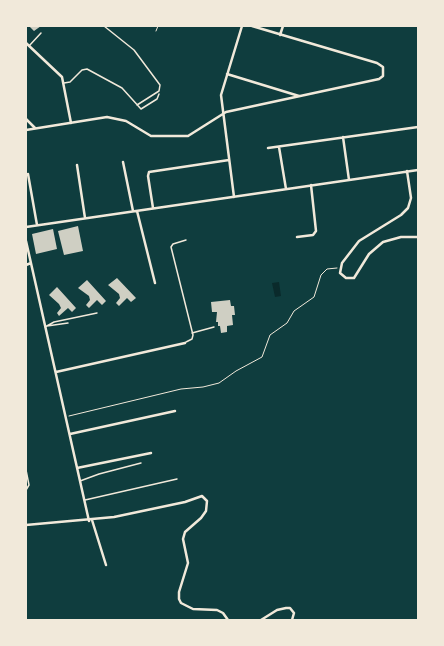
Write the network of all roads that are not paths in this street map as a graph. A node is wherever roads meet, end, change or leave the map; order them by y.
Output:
1 (104, 26) edge
2 (242, 26) edge
3 (252, 26) edge
4 (282, 26) edge
5 (41, 32) dead end
6 (280, 35) junction
7 (26, 43) edge
8 (29, 46) junction
9 (227, 74) junction
10 (64, 83) junction
11 (159, 94) dead end
12 (300, 96) junction
13 (137, 105) junction
14 (223, 114) junction
15 (26, 120) edge
16 (72, 123) junction
17 (418, 127) edge
18 (35, 128) junction
19 (26, 130) edge
20 (343, 137) junction
21 (279, 147) junction
22 (268, 148) dead end
23 (229, 160) junction
24 (123, 162) dead end
25 (77, 165) dead end
26 (418, 170) edge
27 (407, 171) junction
28 (28, 174) dead end
29 (349, 180) junction
30 (311, 185) junction
31 (286, 189) junction
32 (234, 196) junction
33 (153, 208) junction
34 (137, 211) junction
35 (133, 212) junction
36 (84, 218) junction
37 (37, 226) junction
38 (26, 227) edge
39 (296, 237) dead end
40 (418, 237) edge
41 (186, 240) dead end
42 (26, 241) edge
43 (31, 263) junction
44 (26, 265) edge
45 (155, 283) dead end
46 (96, 313) dead end
47 (68, 323) dead end
48 (45, 327) junction
49 (214, 327) dead end
50 (192, 333) junction
51 (185, 343) joint
52 (56, 372) junction
53 (175, 411) dead end
54 (70, 434) junction
55 (151, 453) dead end
56 (142, 463) dead end
57 (78, 468) junction
58 (26, 470) edge
59 (177, 479) dead end
60 (80, 481) junction
61 (26, 490) edge
62 (85, 500) junction
63 (91, 520) junction
64 (26, 525) edge
65 (106, 565) dead end
66 (228, 620) edge
67 (261, 620) edge
68 (292, 620) edge

1 - 13 lane
2 - 9 street
3 - 6 street
4 - 6 street
5 - 8 lane
6 - 12 street
7 - 8 street
8 - 10 street
9 - 12 street
9 - 14 street
10 - 13 lane
10 - 16 street
11 - 13 lane
12 - 14 street
14 - 16 street
14 - 23 street
15 - 18 street
16 - 18 street
17 - 20 street
18 - 19 street
20 - 21 street
20 - 29 street
21 - 22 street
21 - 31 street
23 - 32 street
23 - 33 street
24 - 35 street
25 - 36 street
26 - 27 street
27 - 29 street
27 - 40 street
28 - 37 street
29 - 30 street
30 - 31 street
30 - 39 street
31 - 32 street
32 - 33 street
33 - 34 street
34 - 35 street
34 - 45 street
35 - 36 street
36 - 37 street
37 - 38 street
41 - 50 lane
42 - 43 street
43 - 44 street
43 - 48 street
46 - 48 lane
47 - 48 lane
48 - 52 street
49 - 50 lane
50 - 51 lane
51 - 52 street
52 - 54 street
53 - 54 street
54 - 57 street
55 - 57 street
56 - 60 lane
57 - 60 street
58 - 61 lane
59 - 62 lane
60 - 62 street
62 - 63 street
63 - 64 street
63 - 65 street
63 - 66 street
67 - 68 street

